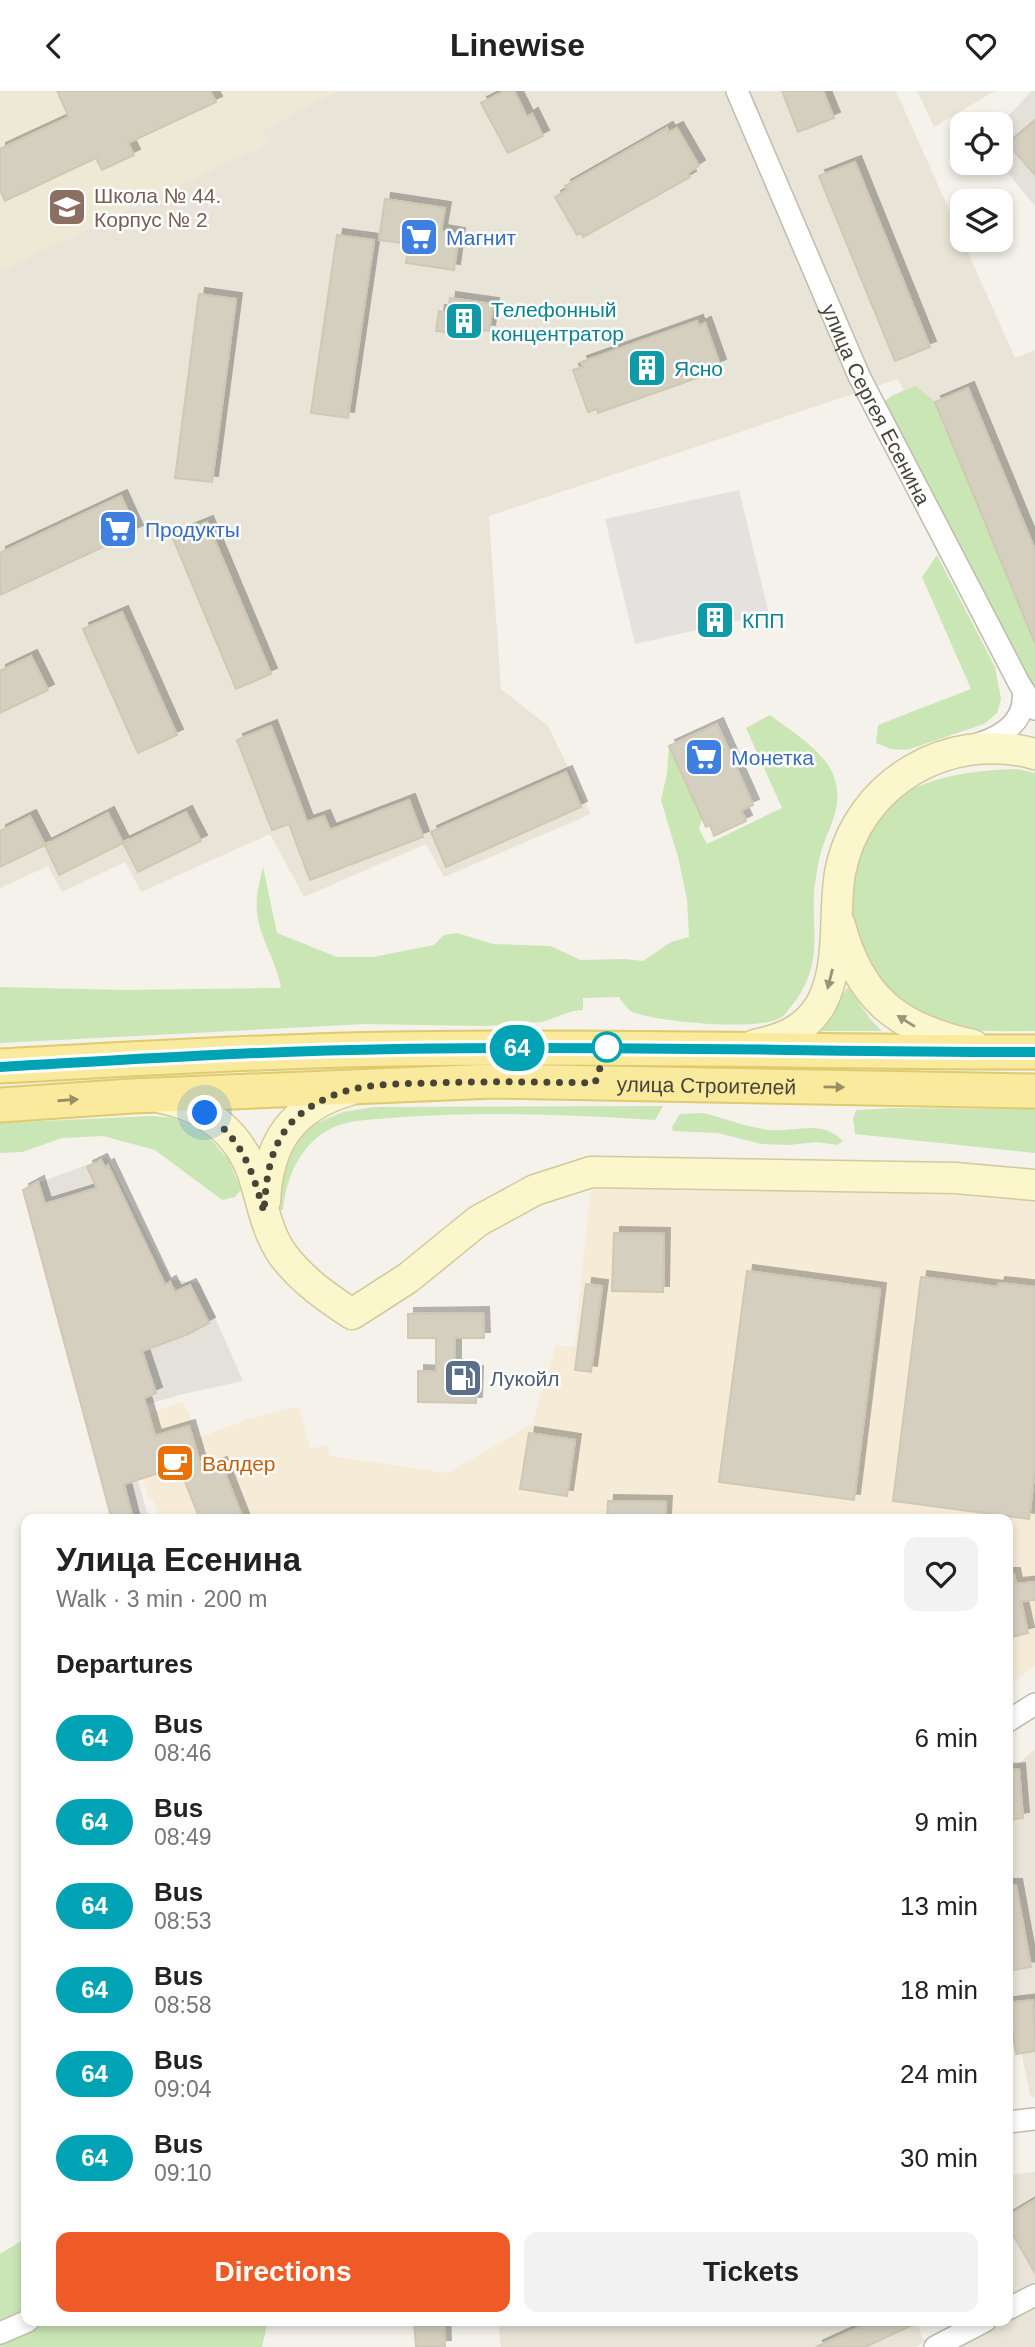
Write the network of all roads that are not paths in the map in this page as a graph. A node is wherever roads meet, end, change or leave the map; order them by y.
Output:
1 (737, 91) edge
2 (1023, 690) junction
3 (1035, 709) edge
4 (956, 751) junction
5 (1035, 754) edge
6 (836, 911) junction
7 (732, 1050) junction
8 (1026, 1052) edge
9 (0, 1066) edge
10 (380, 1084) junction
11 (1035, 1091) edge
12 (132, 1096) junction
13 (0, 1105) edge
14 (1035, 1185) edge
15 (264, 1212) junction
16 (1035, 1704) edge
17 (1013, 1718) edge
18 (1013, 2116) edge
19 (1035, 2119) edge
20 (1035, 2295) edge
21 (1013, 2306) edge
22 (21, 2324) edge
23 (975, 2326) edge
24 (0, 2333) edge
25 (935, 2347) edge

1 - 2 street, улица Сергея Есенина
2 - 3 street, улица Сергея Есенина
2 - 4 street
4 - 5 street
4 - 6 street
6 -> 7 street
8 -> 6 street
7 - 8 main road, улица Строителей
7 - 9 main road, улица Строителей
10 -> 11 main road, улица Строителей
10 - 12 main road, улица Строителей
10 - 15 street
13 -> 12 main road, улица Строителей
12 - 15 street
14 - 15 street
16 - 17 street
18 - 19 street
20 - 21 street
22 - 24 street
23 - 25 street

